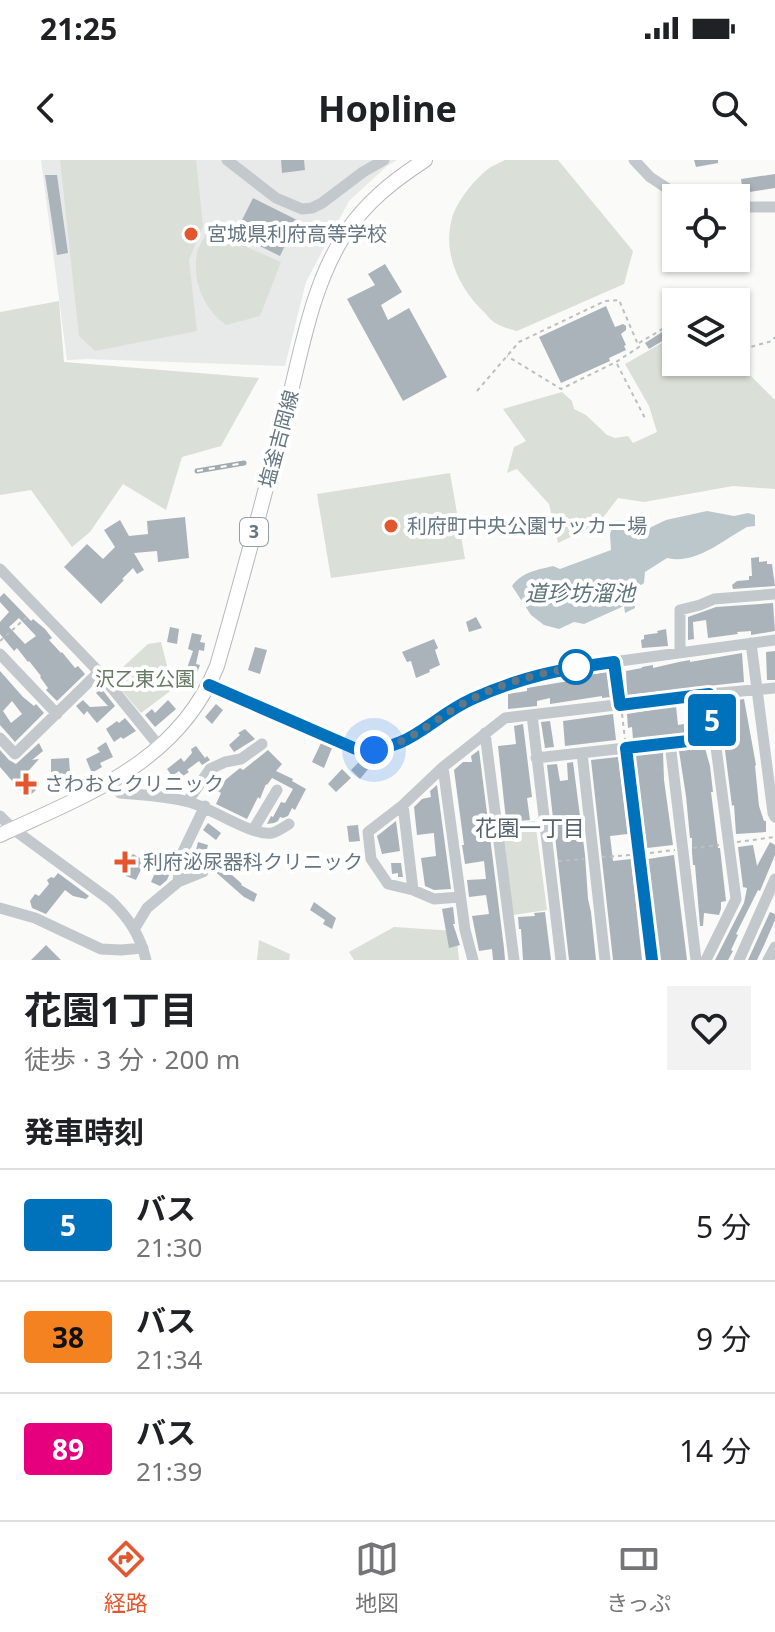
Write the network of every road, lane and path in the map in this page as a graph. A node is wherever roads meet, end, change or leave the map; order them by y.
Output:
1 (227, 160) edge
2 (384, 160) edge
3 (425, 160) edge
4 (634, 160) edge
5 (662, 185) edge
6 (750, 207) edge
7 (775, 207) edge
8 (662, 329) edge
9 (775, 337) edge
10 (638, 343) junction
11 (750, 347) edge
12 (507, 356) junction
13 (616, 362) junction
14 (477, 391) dead end
15 (646, 420) dead end
16 (0, 569) edge
17 (775, 594) edge
18 (31, 614) dead end
19 (775, 640) edge
20 (0, 641) edge
21 (751, 643) junction
22 (680, 652) junction
23 (0, 654) edge
24 (614, 662) junction
25 (99, 672) junction
26 (209, 685) junction
27 (775, 688) edge
28 (757, 690) junction
29 (709, 694) junction
30 (620, 705) junction
31 (57, 714) junction
32 (532, 715) junction
33 (485, 733) junction
34 (0, 738) edge
35 (715, 738) junction
36 (670, 743) junction
37 (262, 744) dead end
38 (159, 746) junction
39 (626, 748) junction
40 (582, 753) junction
41 (536, 758) junction
42 (443, 767) junction
43 (113, 782) junction
44 (277, 790) dead end
45 (188, 801) junction
46 (403, 805) junction
47 (205, 806) junction
48 (0, 816) edge
49 (775, 817) edge
50 (289, 824) dead end
51 (253, 830) junction
52 (6, 832) edge
53 (775, 837) edge
54 (728, 844) junction
55 (683, 849) junction
56 (640, 854) junction
57 (594, 857) junction
58 (549, 862) junction
59 (203, 872) dead end
60 (775, 879) edge
61 (178, 882) junction
62 (413, 890) junction
63 (460, 897) junction
64 (770, 906) edge
65 (0, 908) edge
66 (135, 928) junction
67 (775, 947) edge
68 (145, 954) edge
69 (473, 960) edge
70 (514, 960) edge
71 (561, 960) edge
72 (605, 960) edge
73 (652, 960) edge
74 (696, 960) edge
75 (706, 960) edge
76 (739, 960) edge
77 (768, 960) edge

1 - 2 street
3 - 26 main road, 塩釜吉岡線 / 3
4 - 5 street
6 - 7 street
8 - 10 path
9 - 11 path
10 - 12 path
10 - 13 path
12 - 13 path
12 - 14 path
13 - 15 path
16 - 25 street
17 - 22 street
18 - 20 path
19 - 21 street
21 - 22 street
21 - 28 street
22 - 24 street
23 - 31 street
24 - 26 street
24 - 30 street
25 - 31 street
25 - 38 street
26 - 38 main road, 塩釜吉岡線 / 3
27 - 28 street
28 - 29 street
28 - 49 street
29 - 30 street
29 - 35 street
30 - 32 street
30 - 39 path
31 - 34 street
32 - 33 street
32 - 41 street
33 - 42 street
33 - 70 street
35 - 36 street
35 - 54 street
36 - 39 street
36 - 55 street
37 - 45 street
38 - 43 main road, 塩釜吉岡線 / 3
39 - 40 street
39 - 56 street
40 - 41 street
40 - 57 street
41 - 58 street
42 - 46 street
42 - 63 street
43 - 45 street
43 - 52 main road, 塩釜吉岡線 / 3
44 - 51 street
45 - 47 street
46 - 62 street
46 - 62 street
47 - 51 street
47 - 61 street
48 - 52 street
50 - 51 street
52 - 66 street
53 - 54 path
54 - 55 path
54 - 75 street
55 - 56 path
55 - 74 street
56 - 57 path
56 - 73 street
57 - 58 path
57 - 72 street
58 - 71 street
59 - 61 street
60 - 64 street
61 - 66 street
62 - 63 street
63 - 69 street
64 - 76 street
65 - 68 street
66 - 68 street
67 - 77 street

